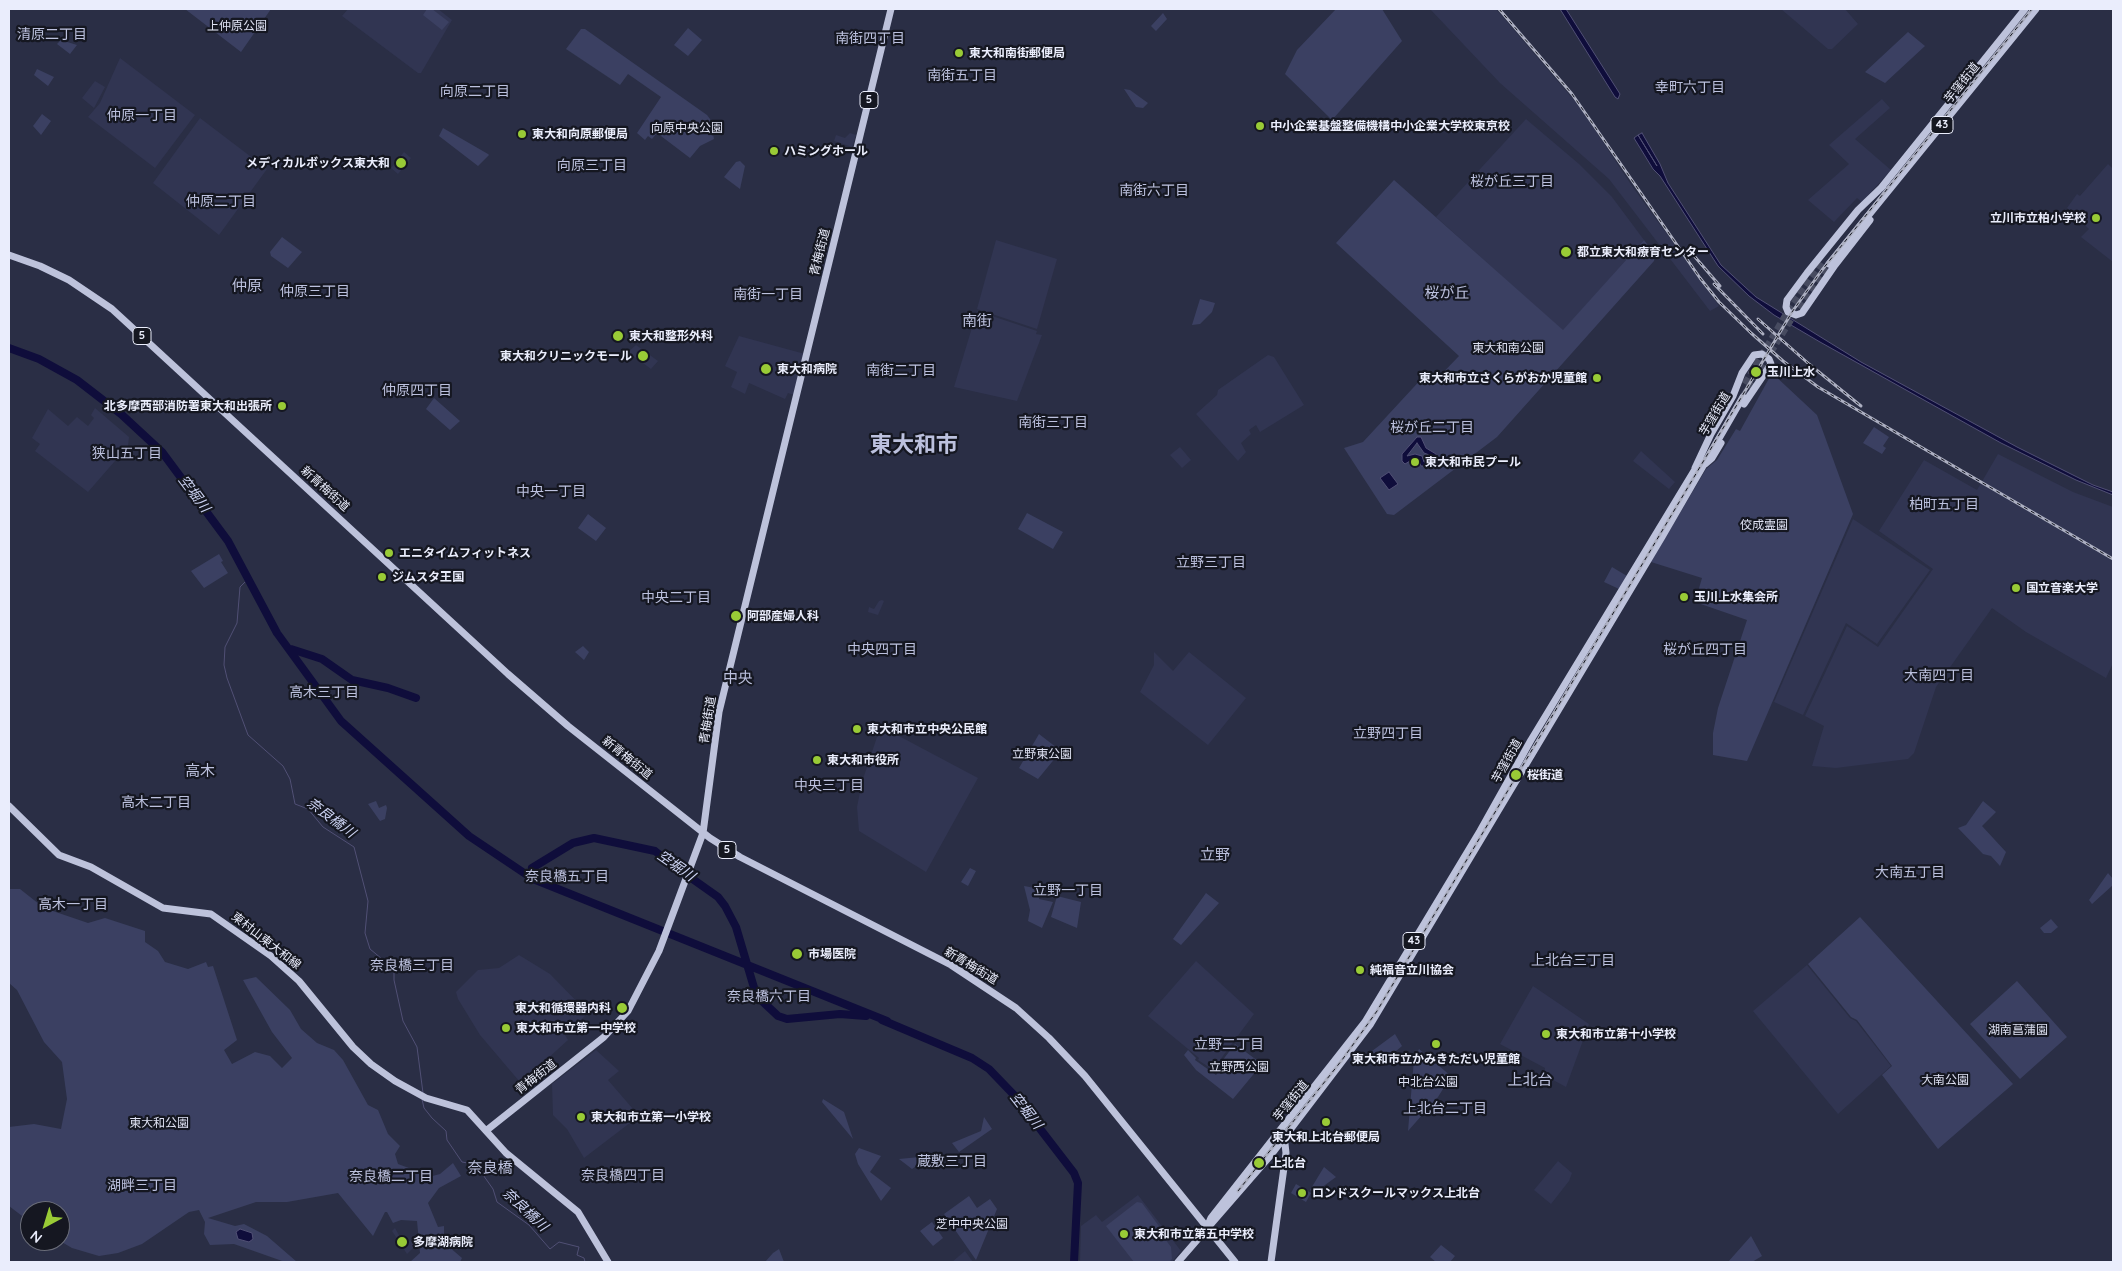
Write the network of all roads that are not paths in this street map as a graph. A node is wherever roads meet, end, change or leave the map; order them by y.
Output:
1 (891, 9) edge
2 (2025, 9) edge
3 (2036, 9) edge
4 (1886, 188) junction
5 (9, 256) edge
6 (1826, 262) tunnel mouth
7 (1702, 466) junction
8 (1694, 471) junction
9 (9, 806) edge
10 (704, 833) junction
11 (487, 1130) junction
12 (1282, 1133) junction
13 (1207, 1227) junction
14 (608, 1262) edge
15 (1178, 1262) edge
16 (1235, 1262) edge
17 (1271, 1262) edge

1 - 10 main road, 青梅街道 / 5
2 - 4 main road, 芋窪街道 / 43
3 - 4 main road, 芋窪街道 / 43
4 - 4 main road
4 - 6 main road, 芋窪街道 / 43
5 - 10 main road, 新青梅街道 / 5
7 - 8 main road, 芋窪街道 / 43
7 - 8 main road
7 - 12 main road, 芋窪街道 / 43
8 - 12 main road, 芋窪街道 / 43
9 - 11 main road, 東村山東大和線
10 - 11 main road, 青梅街道 / 5
10 - 13 main road, 新青梅街道 / 5
11 - 14 main road
12 - 13 main road, 芋窪街道 / 43
12 - 17 main road
13 - 15 main road, 芋窪街道 / 43
13 - 16 main road, 新青梅街道 / 5

